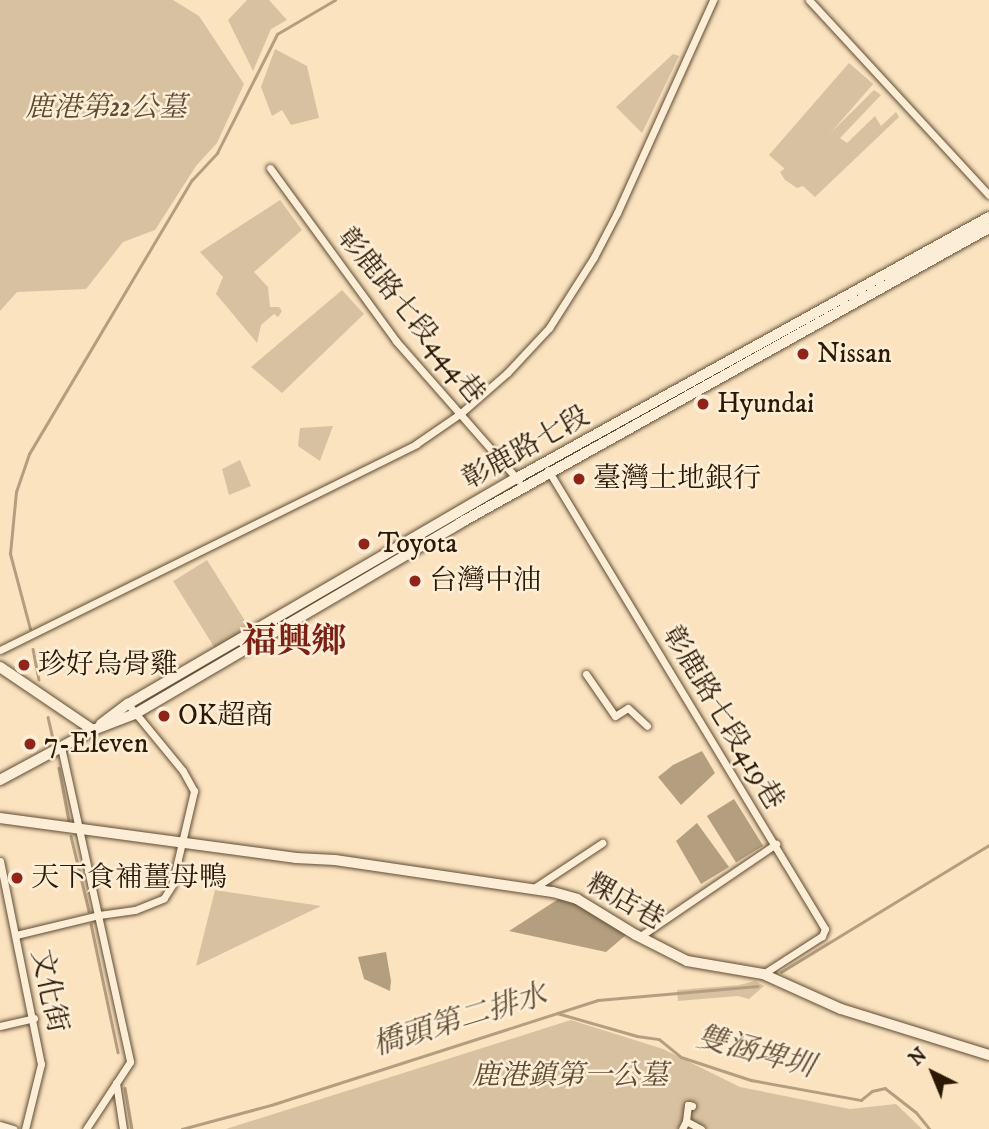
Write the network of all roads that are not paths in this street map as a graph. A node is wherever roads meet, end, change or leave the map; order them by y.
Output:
1 (713, 0) edge
2 (809, 0) edge
3 (270, 168) dead end
4 (989, 195) edge
5 (989, 217) edge
6 (989, 228) edge
7 (461, 413) junction
8 (547, 468) junction
9 (520, 482) junction
10 (0, 650) edge
11 (0, 667) edge
12 (586, 674) dead end
13 (128, 704) junction
14 (135, 714) junction
15 (647, 726) dead end
16 (93, 730) junction
17 (61, 747) junction
18 (0, 780) edge
19 (0, 818) edge
20 (80, 830) junction
21 (182, 841) junction
22 (602, 843) dead end
23 (776, 844) junction
24 (0, 861) edge
25 (534, 888) junction
26 (2, 889) edge
27 (99, 915) junction
28 (16, 935) junction
29 (639, 937) junction
30 (762, 974) junction
31 (34, 1018) junction
32 (0, 1026) edge
33 (989, 1055) edge
34 (116, 1083) junction
35 (688, 1105) dead end
36 (0, 1125) edge
37 (684, 1125) edge
38 (13, 1129) edge
39 (25, 1129) edge
40 (86, 1129) edge
41 (123, 1129) edge
42 (701, 1129) edge

1 - 7 street
2 - 4 street
3 - 7 street, 彰鹿路七段444巷
5 - 8 main road, 彰鹿路七段
6 - 8 main road, 彰鹿路七段
7 - 9 street, 彰鹿路七段444巷
7 - 10 street
8 - 9 main road, 彰鹿路七段
8 - 23 street, 彰鹿路七段419巷
9 - 13 main road, 彰鹿路七段
9 - 14 main road, 彰鹿路七段
11 - 16 main road
12 - 15 street
13 - 14 street
13 - 16 main road, 彰鹿路七段
14 - 16 main road, 彰鹿路七段
14 - 21 street
16 - 17 main road, 彰鹿路七段
17 - 18 main road, 彰鹿路七段
17 - 20 street
19 - 20 main road, 粿店巷
20 - 21 main road, 粿店巷
20 - 27 street
21 - 25 main road, 粿店巷
21 - 27 street
22 - 25 street
23 - 29 street
23 - 30 street, 彰鹿路七段419巷
24 - 26 street, 文化街
25 - 29 main road, 粿店巷
26 - 28 street, 文化街
27 - 28 street
27 - 34 street
28 - 31 street, 文化街
29 - 30 main road, 粿店巷
30 - 33 main road, 粿店巷
31 - 32 street
31 - 39 street, 文化街
34 - 40 street
34 - 41 street
35 - 37 street
36 - 38 street
37 - 42 street

